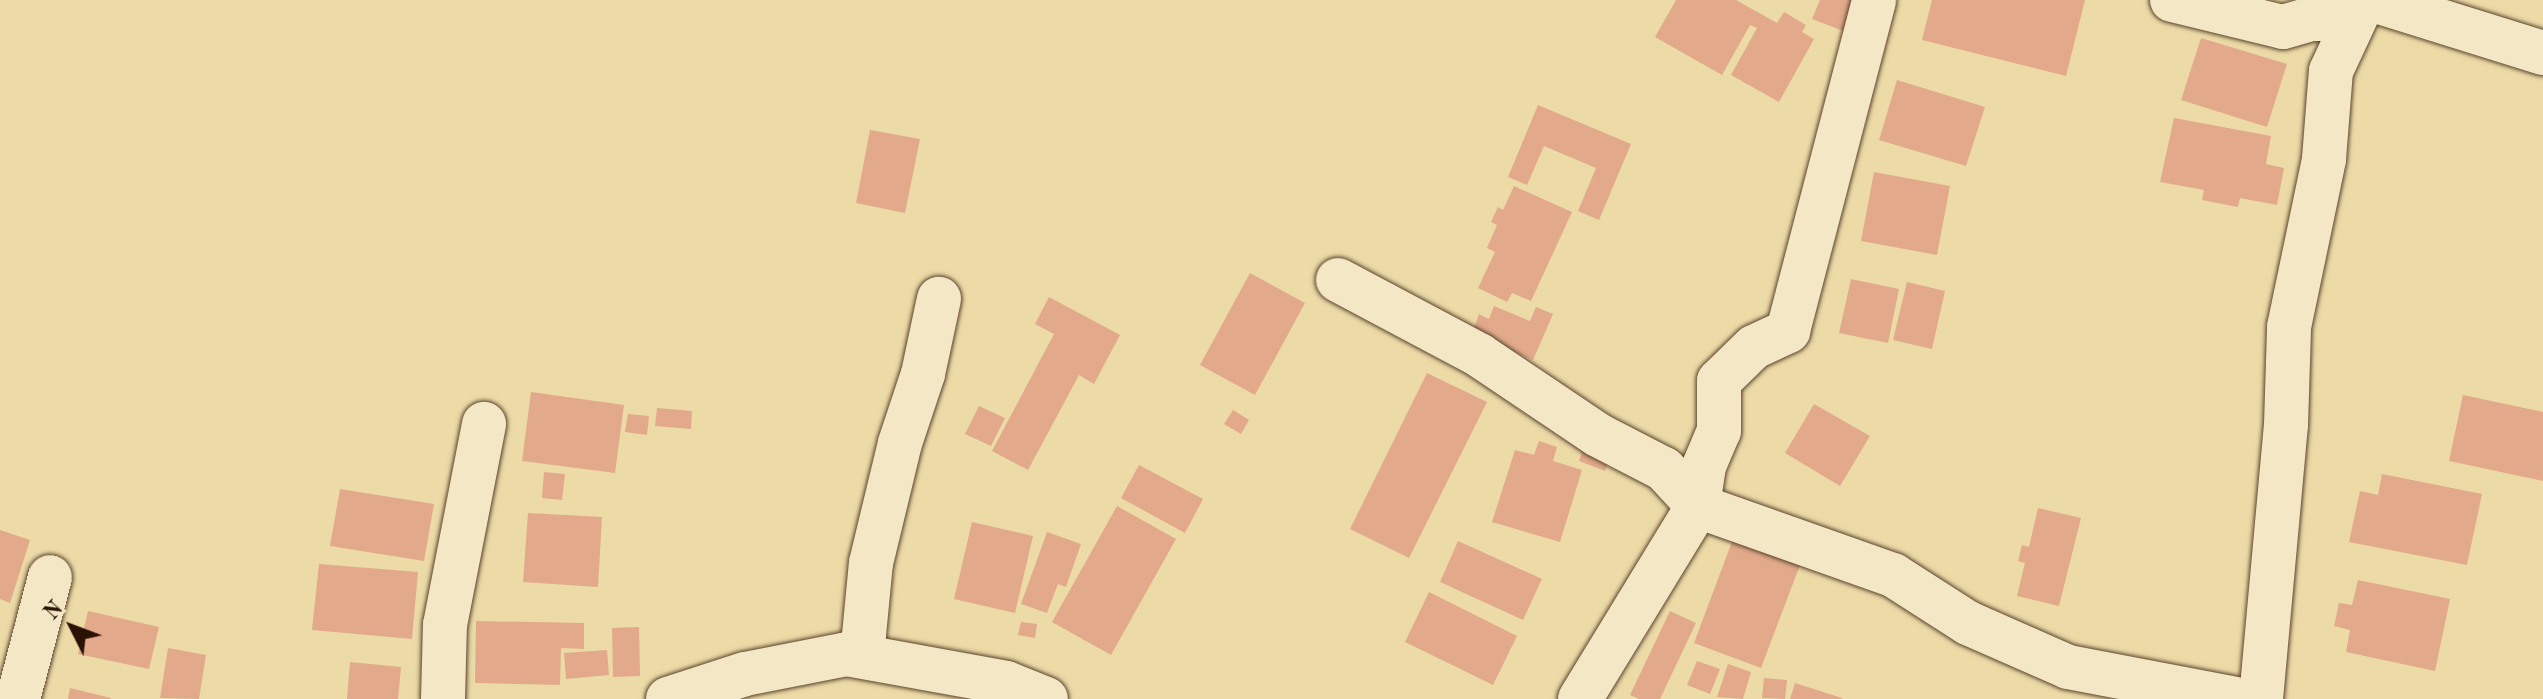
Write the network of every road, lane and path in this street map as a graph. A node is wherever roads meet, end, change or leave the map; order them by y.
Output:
1 (1874, 0) edge
2 (2172, 0) edge
3 (2363, 6) edge
4 (2543, 53) edge
5 (1338, 280) dead end
6 (939, 299) dead end
7 (484, 424) dead end
8 (1698, 506) junction
9 (50, 577) dead end
10 (862, 656) junction
11 (18, 699) edge
12 (443, 699) edge
13 (668, 699) edge
14 (1046, 699) edge
15 (1580, 699) edge
16 (2235, 699) edge
17 (2261, 699) edge

1 - 8 street
2 - 3 street
3 - 4 street
3 - 17 street
5 - 8 street
6 - 10 street
7 - 12 street
8 - 15 street
8 - 16 street
9 - 11 street
10 - 13 street
10 - 14 street

